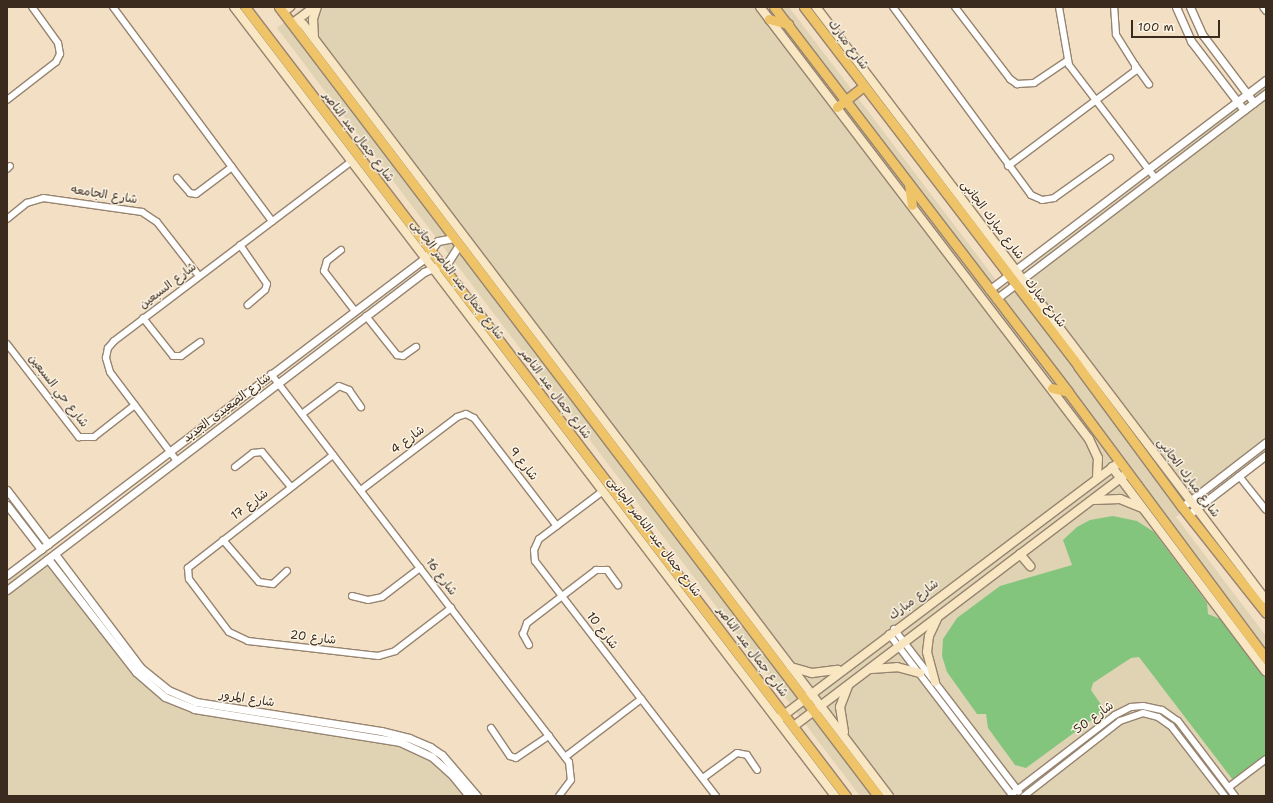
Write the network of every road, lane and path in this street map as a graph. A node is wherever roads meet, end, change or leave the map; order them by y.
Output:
1 (32, 7) edge
2 (113, 7) edge
3 (234, 7) edge
4 (245, 7) edge
5 (316, 7) edge
6 (760, 7) edge
7 (774, 7) edge
8 (804, 7) edge
9 (816, 7) edge
10 (955, 7) edge
11 (1059, 7) edge
12 (1114, 7) edge
13 (1176, 7) edge
14 (1190, 7) edge
15 (1263, 7) edge
16 (894, 8) edge
17 (284, 9) edge
18 (1266, 11) edge
19 (769, 19) junction
20 (293, 24) junction
21 (788, 24) junction
22 (316, 42) junction
23 (1067, 61) junction
24 (1135, 64) junction
25 (1266, 80) edge
26 (1150, 84) dead end
27 (864, 86) junction
28 (1266, 93) edge
29 (1247, 94) junction
30 (7, 100) edge
31 (846, 100) junction
32 (1097, 101) junction
33 (1237, 102) junction
34 (1254, 103) junction
35 (358, 104) junction
36 (837, 107) junction
37 (1244, 110) junction
38 (326, 121) junction
39 (1110, 158) dead end
40 (352, 161) junction
41 (1008, 166) junction
42 (232, 168) junction
43 (1148, 169) junction
44 (177, 178) dead end
45 (1155, 178) junction
46 (908, 183) junction
47 (380, 192) junction
48 (912, 205) junction
49 (7, 219) edge
50 (272, 221) junction
51 (456, 242) junction
52 (240, 245) junction
53 (341, 250) dead end
54 (428, 255) junction
55 (438, 267) junction
56 (1012, 273) junction
57 (199, 276) junction
58 (1019, 282) junction
59 (990, 290) junction
60 (996, 299) junction
61 (248, 305) dead end
62 (355, 311) junction
63 (366, 316) junction
64 (143, 318) junction
65 (522, 319) junction
66 (200, 342) dead end
67 (7, 344) edge
68 (416, 347) dead end
69 (271, 374) junction
70 (279, 383) junction
71 (1052, 388) junction
72 (1068, 392) junction
73 (135, 405) junction
74 (361, 407) dead end
75 (302, 414) junction
76 (472, 416) joint
77 (1266, 442) edge
78 (170, 451) junction
79 (334, 455) junction
80 (1266, 455) edge
81 (177, 461) junction
82 (1115, 465) junction
83 (235, 467) dead end
84 (1232, 468) junction
85 (1123, 476) junction
86 (1238, 476) junction
87 (1097, 478) junction
88 (291, 487) junction
89 (7, 490) edge
90 (360, 490) junction
91 (603, 491) junction
92 (1191, 500) junction
93 (1091, 501) junction
94 (7, 506) edge
95 (1182, 507) junction
96 (1197, 509) junction
97 (1266, 510) edge
98 (1146, 511) junction
99 (1188, 515) junction
100 (557, 526) junction
101 (1033, 526) junction
102 (1042, 538) junction
103 (223, 540) junction
104 (48, 544) junction
105 (41, 549) junction
106 (698, 551) junction
107 (55, 554) junction
108 (1020, 554) junction
109 (48, 559) junction
110 (1030, 566) dead end
111 (420, 568) junction
112 (287, 571) dead end
113 (7, 575) edge
114 (188, 576) joint
115 (618, 585) dead end
116 (7, 589) edge
117 (352, 596) dead end
118 (561, 596) junction
119 (1266, 600) edge
120 (1219, 603) junction
121 (450, 608) junction
122 (1266, 613) edge
123 (939, 615) junction
124 (892, 632) junction
125 (901, 644) junction
126 (529, 645) dead end
127 (1266, 659) edge
128 (792, 667) junction
129 (841, 670) junction
130 (866, 671) junction
131 (1266, 672) edge
132 (920, 673) junction
133 (850, 683) junction
134 (933, 684) junction
135 (811, 693) junction
136 (641, 699) junction
137 (804, 699) junction
138 (821, 706) junction
139 (813, 711) junction
140 (233, 712) junction
141 (781, 717) junction
142 (1105, 723) junction
143 (794, 726) junction
144 (490, 728) dead end
145 (1109, 729) junction
146 (349, 730) junction
147 (549, 736) junction
148 (847, 740) junction
149 (565, 757) junction
150 (1266, 759) edge
151 (757, 770) dead end
152 (703, 778) junction
153 (1223, 779) junction
154 (873, 782) junction
155 (1216, 784) junction
156 (1229, 787) junction
157 (1017, 790) junction
158 (1013, 795) edge
159 (468, 796) edge
160 (477, 796) edge
161 (559, 796) edge
162 (716, 796) edge
163 (835, 796) edge
164 (846, 796) edge
165 (878, 796) edge
166 (889, 796) edge
167 (1023, 796) edge
168 (1225, 796) edge
169 (1235, 796) edge

1 - 30 street
2 - 42 street
3 - 38 main road
4 - 38 main road, شارع جمال عبد الناصر
5 - 20 main road
5 - 22 main road
6 - 19 main road
7 - 21 main road
8 - 27 main road, شارع مبارك
9 - 56 main road, شارع مبارك الجانبى
10 - 23 street
11 - 23 street
12 - 24 street
13 - 33 street
14 - 29 street
15 - 18 street
16 - 41 street
17 - 20 main road, شارع جمال عبد الناصر
19 - 21 main road
19 - 36 main road
20 - 22 main road
20 - 35 main road, شارع جمال عبد الناصر
21 - 31 main road
22 - 35 main road
23 - 32 street
24 - 26 street
24 - 32 street
25 - 29 street
27 - 31 main road
27 - 56 main road, شارع مبارك
28 - 34 street
29 - 33 street
29 - 34 street
31 - 36 main road
31 - 46 main road
32 - 41 street
32 - 43 street
33 - 37 street
33 - 43 street
34 - 37 street
35 - 51 main road, شارع جمال عبد الناصر
35 - 65 main road
36 - 48 main road
37 - 45 street
38 - 40 main road
38 - 47 main road, شارع جمال عبد الناصر
39 - 41 street
40 - 47 main road
40 - 50 street, شارع السبعين
42 - 44 street
42 - 50 street
43 - 45 street
43 - 56 street
45 - 58 street
46 - 48 main road
46 - 59 main road
47 - 54 main road, شارع جمال عبد الناصر
48 - 71 main road
49 - 57 street, شارع الجامعه
50 - 52 street, شارع السبعين
51 - 54 street, شارع الصعيدى الجديد
51 - 55 street, شارع الصعيدى الجديد
51 - 65 main road, شارع جمال عبد الناصر
52 - 57 street, شارع السبعين
52 - 61 street
53 - 62 street
54 - 55 main road, شارع جمال عبد الناصر
54 - 62 street, شارع الصعيدى الجديد
55 - 63 street, شارع الصعيدى الجديد
55 - 91 main road, شارع جمال عبد الناصر الجانبى
55 - 141 main road, شارع جمال عبد الناصر
56 - 58 main road, شارع مبارك
56 - 59 street
57 - 64 street, شارع السبعين
58 - 60 street
58 - 92 main road, شارع مبارك الجانبى
58 - 95 main road, شارع مبارك
59 - 60 main road
60 - 72 main road
62 - 69 street, شارع الصعيدى الجديد
63 - 68 street
63 - 70 street, شارع الصعيدى الجديد
64 - 66 street
64 - 73 street, شارع السبعين
65 - 106 main road, شارع جمال عبد الناصر
67 - 73 street, شارع حي السبعين
69 - 70 street, شارع 16
69 - 78 street, شارع الصعيدى الجديد
70 - 75 street, شارع 16
70 - 81 street, شارع الصعيدى الجديد
71 - 72 main road
71 - 87 main road
72 - 82 main road
73 - 78 street, شارع السبعين
74 - 75 street
75 - 79 street, شارع 16
76 - 90 street, شارع 4
76 - 100 street, شارع 9
77 - 84 street
78 - 81 street, شارع السبعين
78 - 104 street, شارع الصعيدى الجديد
79 - 88 street, شارع 17
79 - 90 street, شارع 16
80 - 86 street
81 - 107 street, شارع الصعيدى الجديد
82 - 85 main road
82 - 87 main road, شارع مبارك
83 - 88 street
84 - 86 street
84 - 92 street
85 - 93 main road
85 - 98 main road
85 - 120 main road
86 - 96 street
86 - 97 street
87 - 101 main road, شارع مبارك
88 - 103 street, شارع 17
89 - 104 street
90 - 111 street, شارع 16
91 - 100 street, شارع 10
91 - 141 main road, شارع جمال عبد الناصر الجانبى
92 - 95 street
92 - 96 main road, شارع مبارك الجانبى
93 - 98 main road
93 - 102 main road
94 - 105 street
95 - 99 main road, شارع مبارك
96 - 99 street
96 - 119 main road, شارع مبارك الجانبى
98 - 120 main road
99 - 122 main road, شارع مبارك
100 - 118 street, شارع 10
101 - 102 main road
101 - 124 main road, شارع مبارك
102 - 108 main road
103 - 112 street
103 - 114 street, شارع 17
104 - 105 street, شارع الصعيدى الجديد
105 - 113 street, شارع الصعيدى الجديد
106 - 128 main road
106 - 137 main road, شارع جمال عبد الناصر
107 - 109 street, شارع الصعيدى الجديد
107 - 140 street, شارع المرور
108 - 110 main road
108 - 123 main road
109 - 116 street, شارع الصعيدى الجديد
109 - 140 street, شارع المرور
111 - 117 street
111 - 121 street, شارع 16
114 - 121 street, شارع 20
115 - 118 street
118 - 126 street
118 - 136 street, شارع 10
120 - 127 main road
120 - 131 main road
121 - 147 street, شارع 16
123 - 125 main road
123 - 134 main road
124 - 125 street
124 - 129 main road, شارع مبارك
125 - 130 main road
125 - 132 street
125 - 134 street
128 - 129 main road
128 - 135 main road
129 - 135 main road, شارع مبارك
130 - 132 main road
130 - 133 main road
132 - 134 street
133 - 138 main road
133 - 148 main road
134 - 157 street
134 - 158 street
135 - 137 main road, شارع مبارك
135 - 138 main road
136 - 149 street
136 - 152 street, شارع 10
137 - 139 main road, شارع جمال عبد الناصر
137 - 141 main road, شارع مبارك
138 - 139 main road
138 - 148 main road
139 - 143 main road
139 - 154 main road, شارع جمال عبد الناصر
140 - 146 street, شارع المرور
141 - 143 main road, شارع جمال عبد الناصر
141 - 163 main road, شارع جمال عبد الناصر الجانبى
142 - 145 street
142 - 153 street, شارع 50
142 - 157 street, شارع 50
143 - 164 main road, شارع جمال عبد الناصر
144 - 147 street
145 - 155 street, شارع 50
145 - 167 street, شارع 50
146 - 159 street, شارع المرور
146 - 160 street, شارع المرور
147 - 149 street, شارع 16
148 - 154 main road
149 - 161 street, شارع 16
150 - 156 street
151 - 152 street
152 - 162 street, شارع 10
153 - 155 street
153 - 156 street, شارع 50
154 - 165 main road, شارع جمال عبد الناصر
154 - 166 main road
155 - 168 street, شارع 50
156 - 169 street, شارع 50
157 - 158 street, شارع 50
157 - 167 street

